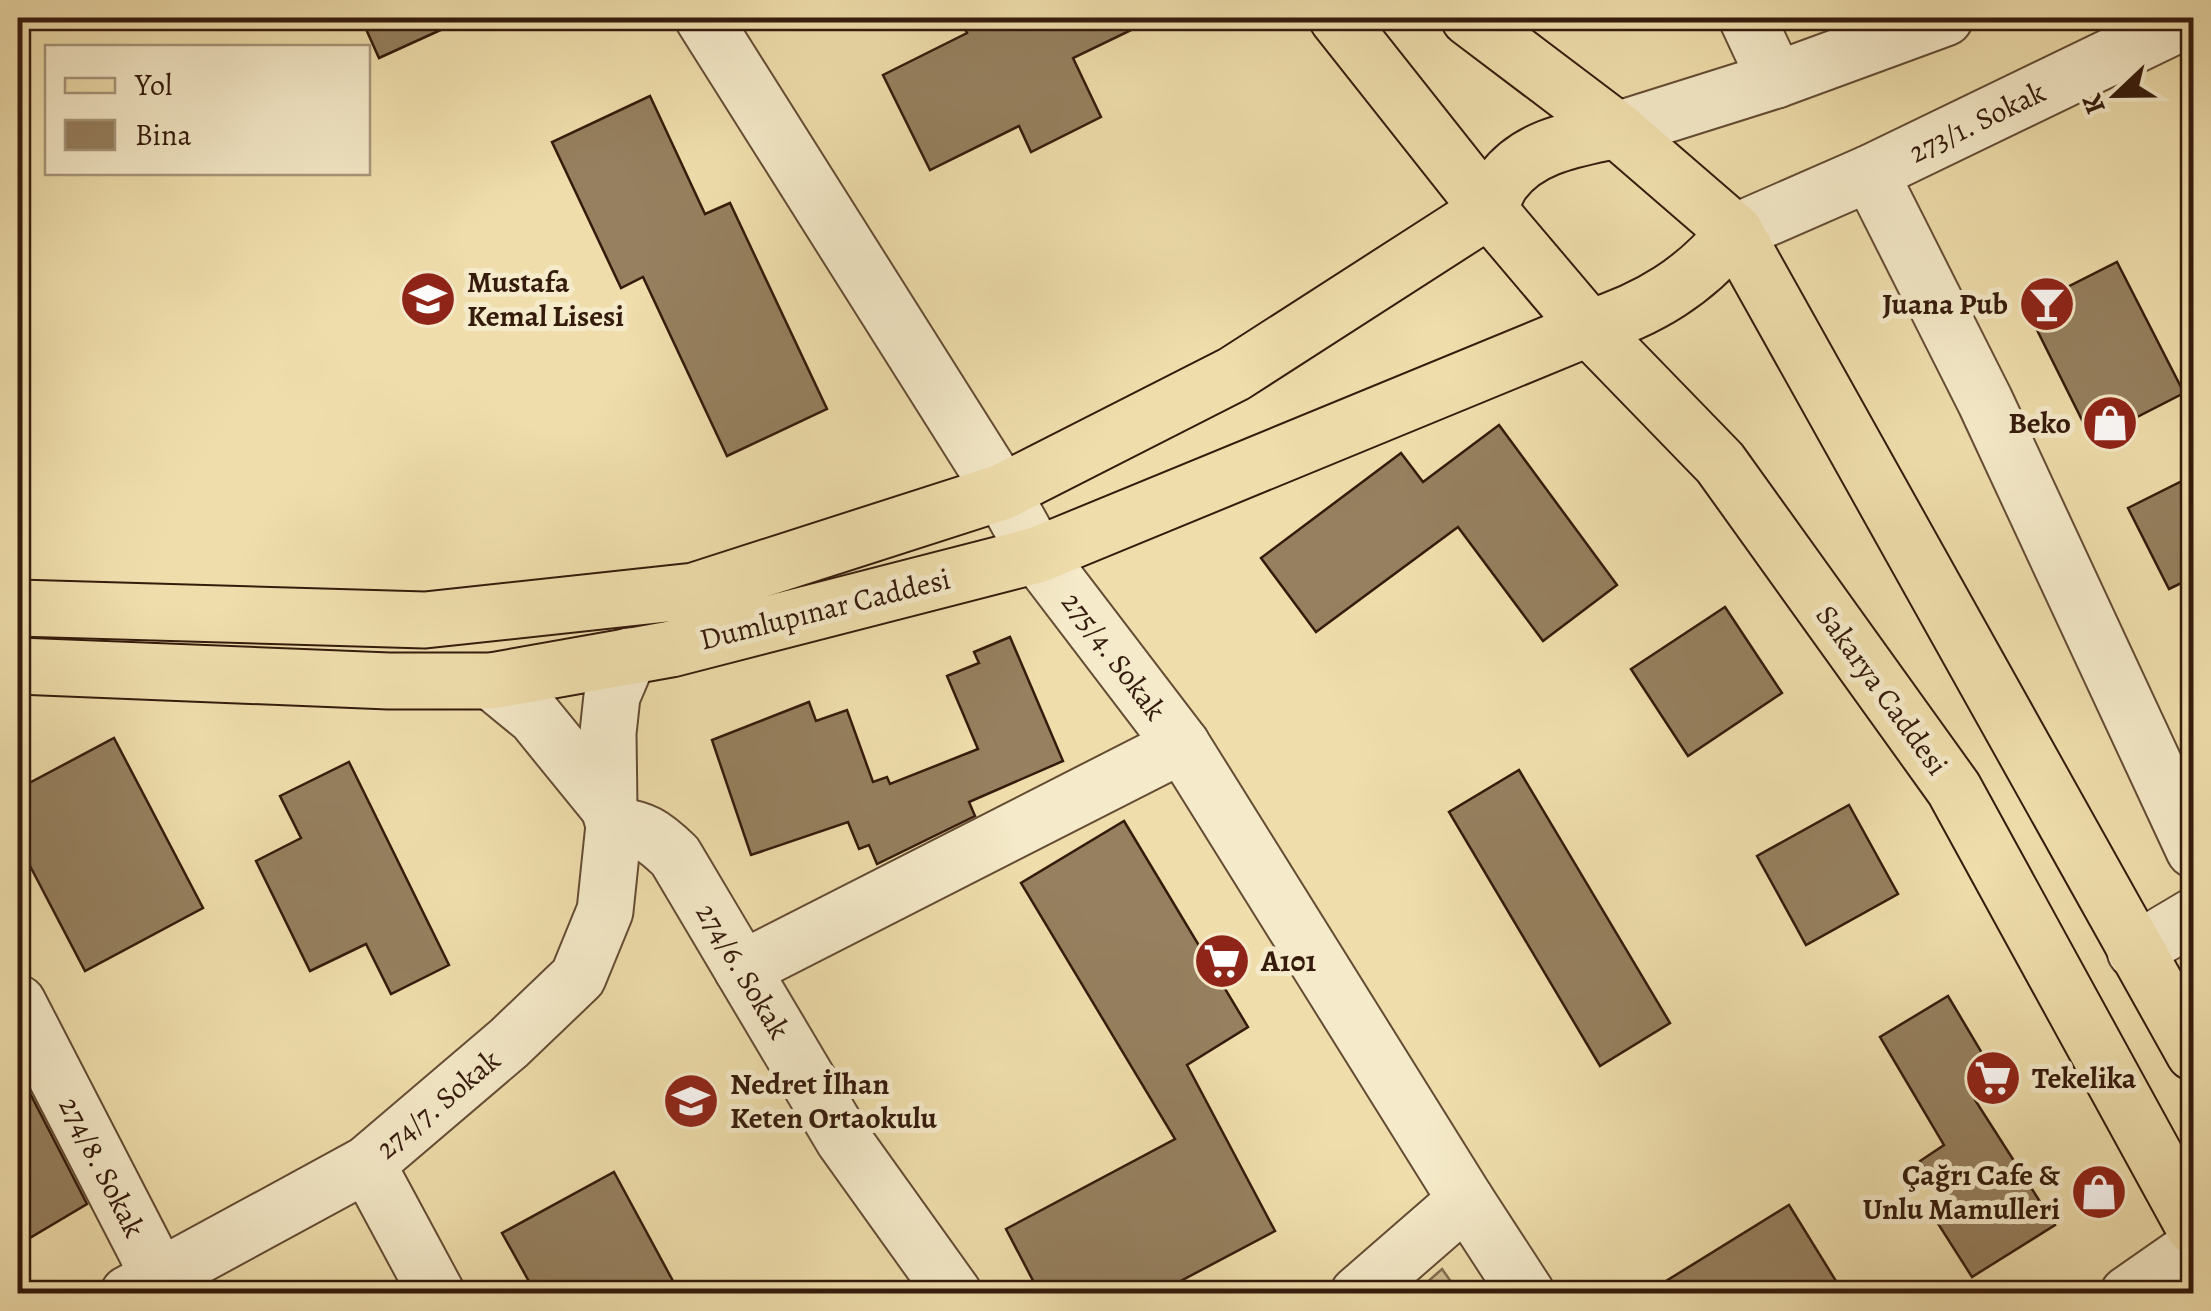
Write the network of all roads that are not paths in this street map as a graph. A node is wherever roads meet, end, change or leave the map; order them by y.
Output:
1 (703, 18) edge
2 (1337, 18) edge
3 (1468, 18) edge
4 (1747, 18) edge
5 (1945, 18) edge
6 (2187, 25) edge
7 (1776, 80) junction
8 (1617, 130) junction
9 (1870, 173) junction
10 (1489, 210) junction
11 (1735, 232) junction
12 (1589, 328) junction
13 (1002, 492) junction
14 (1038, 555) junction
15 (18, 608) edge
16 (630, 656) junction
17 (18, 666) edge
18 (491, 681) junction
19 (1182, 745) junction
20 (611, 817) junction
21 (2194, 850) edge
22 (2194, 916) edge
23 (2135, 952) junction
24 (742, 970) junction
25 (18, 1003) edge
26 (2194, 1053) edge
27 (367, 1164) junction
28 (1466, 1200) junction
29 (2194, 1227) edge
30 (2194, 1248) edge
31 (144, 1286) edge
32 (436, 1294) edge
33 (954, 1294) edge
34 (1358, 1294) edge
35 (1527, 1294) edge
36 (2128, 1294) edge

1 - 13 street, 275/4. Sokak
2 - 10 main road, Sakarya Caddesi
3 - 8 main road
4 - 7 street
5 - 7 street
6 - 9 street, 273/1. Sokak
7 - 8 street
8 - 10 main road
8 - 11 main road
9 - 11 street, 273/1. Sokak
9 - 21 street
10 - 12 main road, Sakarya Caddesi
10 - 13 main road, Dumlupınar Caddesi
11 - 12 main road, Dumlupınar Caddesi
11 - 23 main road
12 - 14 main road, Dumlupınar Caddesi
12 - 29 main road, Sakarya Caddesi
13 - 14 street, 275/4. Sokak
13 - 15 main road, Dumlupınar Caddesi
14 - 16 main road, Dumlupınar Caddesi
14 - 19 street, 275/4. Sokak
16 - 18 main road, Dumlupınar Caddesi
16 - 20 street, 274/7. Sokak
17 - 18 main road, Dumlupınar Caddesi
18 - 20 street
19 - 24 street
19 - 28 street, 275/4. Sokak
20 - 24 street, 274/6. Sokak
20 - 27 street, 274/7. Sokak
22 - 23 street
23 - 26 main road
24 - 33 street, 274/6. Sokak
25 - 31 street, 274/8. Sokak
27 - 31 street, 274/7. Sokak
27 - 32 street
28 - 34 street
28 - 35 street, 275/4. Sokak
30 - 36 street

